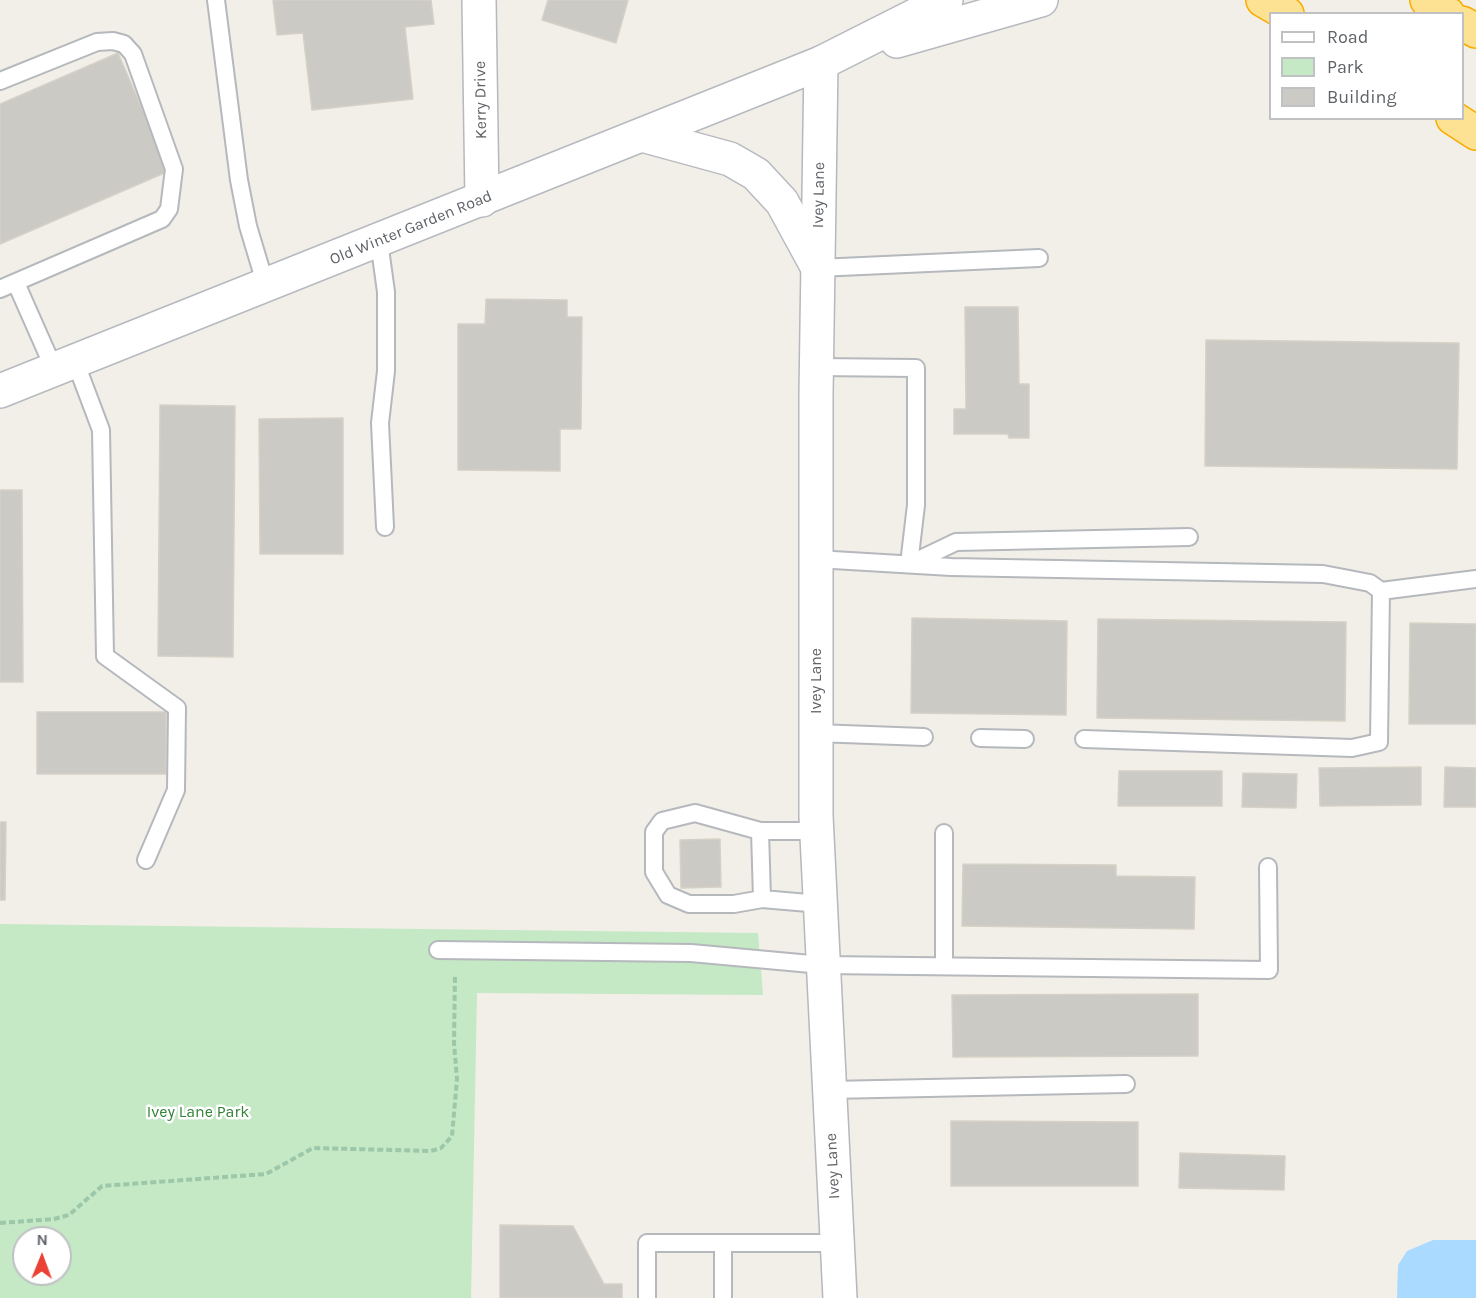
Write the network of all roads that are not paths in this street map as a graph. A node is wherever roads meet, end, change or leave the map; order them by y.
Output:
1 (216, 0) edge
2 (479, 0) edge
3 (946, 0) edge
4 (1041, 0) edge
5 (1426, 0) edge
6 (1445, 12) edge
7 (821, 63) junction
8 (0, 81) edge
9 (1456, 120) edge
10 (1476, 133) edge
11 (642, 135) junction
12 (482, 200) junction
13 (379, 241) junction
14 (1039, 258) dead end
15 (818, 268) junction
16 (16, 283) junction
17 (266, 286) junction
18 (0, 289) edge
19 (65, 365) junction
20 (817, 367) junction
21 (0, 391) edge
22 (385, 527) dead end
23 (1189, 537) dead end
24 (816, 559) junction
25 (909, 564) junction
26 (1476, 579) edge
27 (1381, 591) junction
28 (816, 733) junction
29 (924, 737) dead end
30 (980, 738) dead end
31 (1025, 739) dead end
32 (1084, 739) dead end
33 (760, 831) junction
34 (817, 831) junction
35 (944, 833) dead end
36 (146, 860) dead end
37 (1268, 867) dead end
38 (762, 899) junction
39 (820, 904) junction
40 (438, 950) dead end
41 (822, 965) junction
42 (944, 965) junction
43 (1126, 1084) dead end
44 (829, 1090) junction
45 (723, 1243) junction
46 (837, 1243) junction
47 (647, 1298) edge
48 (723, 1298) edge
49 (840, 1298) edge

1 - 17 lane
2 - 12 main road, Kerry Drive
3 - 7 main road, Old Winter Garden Road
4 - 7 main road, Old Winter Garden Road
5 - 6 highway
7 - 11 main road, Old Winter Garden Road
7 - 15 main road, Ivey Lane
8 - 16 lane
9 - 10 highway
11 - 12 main road, Old Winter Garden Road
11 - 15 main road
12 - 13 main road, Old Winter Garden Road
13 - 17 main road, Old Winter Garden Road
13 - 22 lane
14 - 15 lane
15 - 20 main road, Ivey Lane
16 - 18 lane
16 - 19 lane
17 - 19 main road, Old Winter Garden Road
19 - 21 main road, Old Winter Garden Road
19 - 36 lane
20 - 24 main road, Ivey Lane
20 - 25 lane
23 - 25 lane
24 - 25 lane
24 - 28 main road, Ivey Lane
25 - 27 lane
26 - 27 lane
27 - 32 lane
28 - 29 lane
28 - 34 main road, Ivey Lane
30 - 31 lane
33 - 34 lane
33 - 38 lane
33 - 38 lane
34 - 39 main road, Ivey Lane
35 - 42 lane
37 - 42 lane
38 - 39 lane
39 - 41 main road, Ivey Lane
40 - 41 lane
41 - 42 lane
41 - 44 main road, Ivey Lane
43 - 44 lane
44 - 46 main road, Ivey Lane
45 - 46 lane
45 - 47 lane
45 - 48 lane
46 - 49 main road, Ivey Lane

